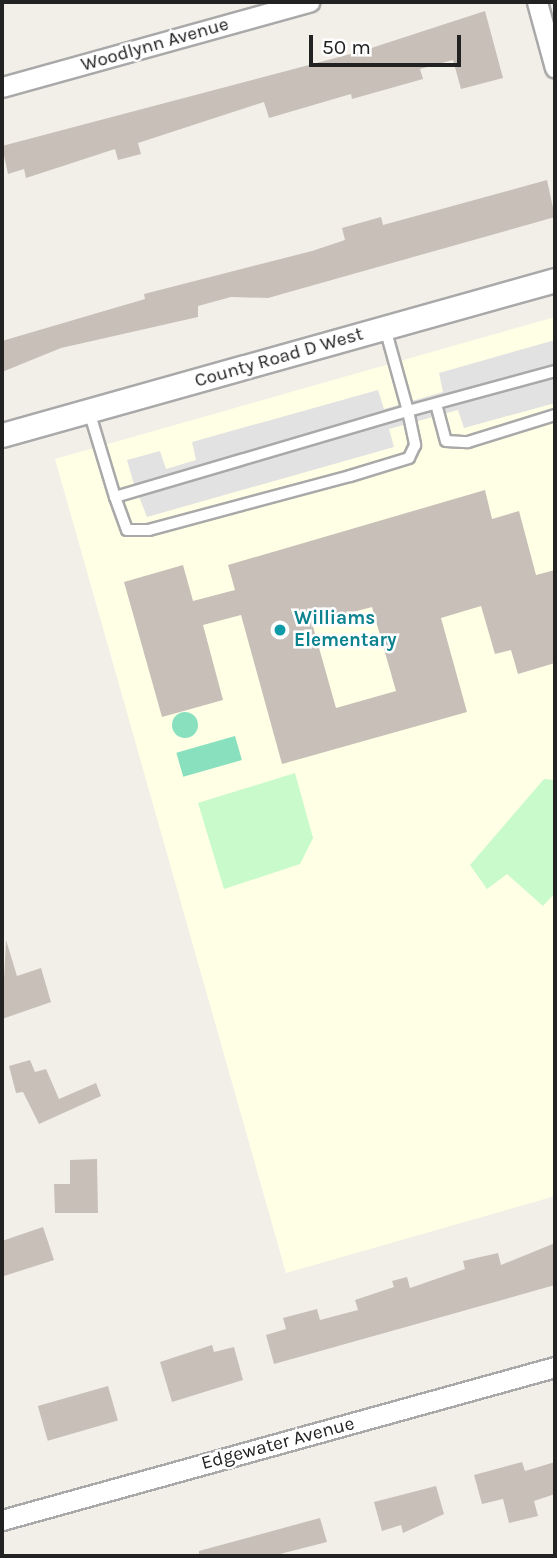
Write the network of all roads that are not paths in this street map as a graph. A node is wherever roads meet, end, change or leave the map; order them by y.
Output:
1 (309, 2) edge
2 (537, 2) edge
3 (555, 68) edge
4 (2, 88) edge
5 (555, 280) edge
6 (385, 328) junction
7 (555, 371) edge
8 (436, 404) junction
9 (89, 410) junction
10 (408, 411) junction
11 (555, 415) edge
12 (2, 435) edge
13 (115, 497) junction
14 (555, 1367) edge
15 (2, 1520) edge

1 - 4 street, Woodlynn Avenue
2 - 3 street
5 - 6 street, County Road D West
6 - 9 street, County Road D West
6 - 10 lane
7 - 8 lane
8 - 10 lane
8 - 11 lane
9 - 12 street, County Road D West
9 - 13 lane
10 - 13 lane
10 - 13 lane
14 - 15 street, Edgewater Avenue

